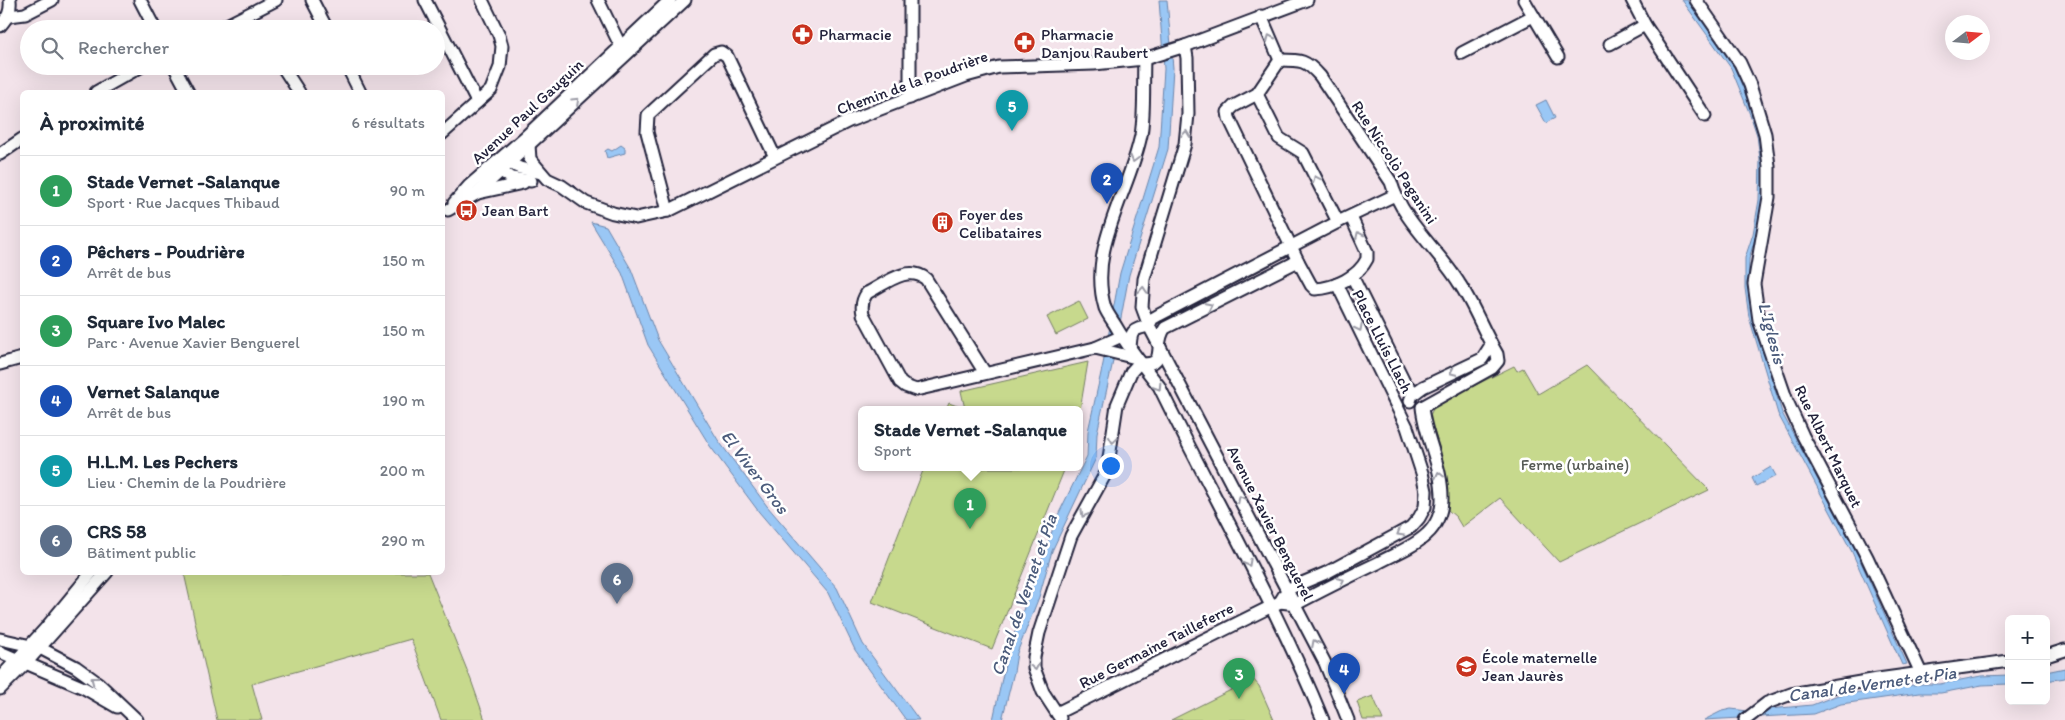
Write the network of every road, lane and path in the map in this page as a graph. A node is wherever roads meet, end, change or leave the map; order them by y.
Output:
1 (10, 0) edge
2 (52, 0) edge
3 (140, 0) edge
4 (276, 0) edge
5 (312, 0) edge
6 (425, 0) edge
7 (482, 0) edge
8 (598, 0) edge
9 (670, 0) edge
10 (685, 0) edge
11 (910, 0) edge
12 (1307, 0) edge
13 (1524, 0) edge
14 (1632, 0) edge
15 (1696, 0) edge
16 (9, 16) junction
17 (1261, 16) junction
18 (1533, 16) junction
19 (150, 20) edge
20 (246, 20) edge
21 (322, 20) edge
22 (435, 20) edge
23 (1645, 25) junction
24 (0, 26) edge
25 (445, 39) edge
26 (642, 40) junction
27 (1610, 44) dead end
28 (1185, 46) junction
29 (621, 49) junction
30 (1462, 53) dead end
31 (1558, 57) dead end
32 (1144, 59) junction
33 (1280, 60) junction
34 (126, 75) edge
35 (179, 75) edge
36 (288, 75) edge
37 (352, 75) edge
38 (603, 77) junction
39 (100, 90) edge
40 (187, 90) edge
41 (298, 90) edge
42 (359, 90) edge
43 (1256, 94) junction
44 (910, 98) junction
45 (477, 102) junction
46 (1705, 116) dead end
47 (445, 131) edge
48 (20, 140) edge
49 (527, 142) junction
50 (0, 154) edge
51 (775, 157) junction
52 (502, 165) junction
53 (544, 176) junction
54 (531, 181) junction
55 (476, 194) junction
56 (1395, 195) junction
57 (668, 211) junction
58 (445, 212) edge
59 (1351, 217) junction
60 (1338, 222) junction
61 (1292, 246) junction
62 (1298, 261) junction
63 (1352, 276) junction
64 (1336, 284) junction
65 (1149, 326) junction
66 (1122, 336) junction
67 (1159, 343) junction
68 (1491, 345) junction
69 (1095, 348) junction
70 (1137, 358) junction
71 (20, 359) edge
72 (0, 364) edge
73 (985, 373) junction
74 (1413, 396) junction
75 (1422, 407) junction
76 (1401, 413) junction
77 (90, 575) edge
78 (103, 575) edge
79 (1288, 589) junction
80 (1276, 604) junction
81 (1296, 604) junction
82 (0, 638) edge
83 (34, 647) junction
84 (2065, 650) edge
85 (0, 652) edge
86 (2050, 655) edge
87 (21, 662) junction
88 (2005, 662) edge
89 (1921, 673) junction
90 (0, 678) edge
91 (0, 689) edge
92 (133, 717) edge
93 (1059, 717) edge
94 (1322, 720) edge
95 (1348, 720) edge
96 (1745, 720) edge

1 - 16 street
2 - 16 street
3 - 19 street
4 - 20 street
5 - 21 street
6 - 22 street
7 - 45 street
8 - 29 street
9 - 29 street, Avenue Paul Gauguin
10 - 26 street, Avenue Paul Gauguin
11 - 44 street
12 - 17 street, Chemin de la Poudrière
13 - 18 street
14 - 23 street
15 - 89 street, Rue Albert Marquet
16 - 24 street
17 - 28 street, Chemin de la Poudrière
33 -> 17 street
18 - 30 street
18 - 31 street
23 - 27 street
23 - 46 street
25 - 45 street
26 - 29 street, Avenue Paul Gauguin
26 - 38 street, Avenue Paul Gauguin
28 - 32 street, Chemin de la Poudrière
65 -> 28 street, Avenue Xavier Benguerel
29 - 38 street, Avenue Paul Gauguin
29 - 49 street, Avenue Paul Gauguin
32 - 44 street, Chemin de la Poudrière
32 -> 66 street
33 - 43 street
33 - 56 street, Rue Niccolò Paganini
34 - 39 street
35 - 40 street
36 - 41 street
37 - 42 street
49 -> 38 street, Avenue Paul Gauguin
60 -> 43 street
43 - 61 street
44 - 51 street, Chemin de la Poudrière
45 - 47 street
48 - 50 street
49 - 52 street, Avenue Paul Gauguin
49 - 52 street, Avenue Paul Gauguin
49 - 53 street
51 - 57 street, Chemin de la Poudrière
51 - 57 street
52 - 53 street, Chemin de la Poudrière
52 - 54 street
52 - 55 street, Avenue Paul Gauguin
52 - 58 street, Avenue Paul Gauguin
53 - 54 street
53 - 57 street, Chemin de la Poudrière
54 - 55 street
55 - 58 street, Avenue Paul Gauguin
56 - 59 street
56 - 68 street, Rue Niccolò Paganini
59 - 60 street
63 -> 59 street, Place Lluís Llach
60 - 61 street
61 - 62 street
61 - 65 street
62 - 64 street, Place Lluís Llach
67 -> 62 street
63 - 64 street, Place Lluís Llach
63 - 74 street, Place Lluís Llach
64 -> 76 street, Place Lluís Llach
65 - 67 street, Avenue Xavier Benguerel
65 - 70 street
66 - 69 street
66 - 70 street
67 - 70 street
79 -> 67 street, Avenue Xavier Benguerel
68 -> 74 street
68 - 75 street
69 - 70 street
69 - 73 street
70 -> 80 street
70 -> 93 street
71 - 72 street
73 - 73 street
74 - 75 street
74 - 76 street
81 -> 75 street
76 -> 79 street, Place Lluís Llach
77 - 83 street
78 - 83 street
79 - 80 street
79 - 81 street, Avenue Xavier Benguerel
80 - 81 street
80 - 93 street, Rue Germaine Tailleferre
80 - 94 street
95 -> 81 street, Avenue Xavier Benguerel
82 - 83 street
83 - 87 street
92 -> 83 street
84 - 86 street
85 - 87 street
87 - 90 street
87 - 91 street
87 - 92 street
88 - 89 street
89 - 96 street

